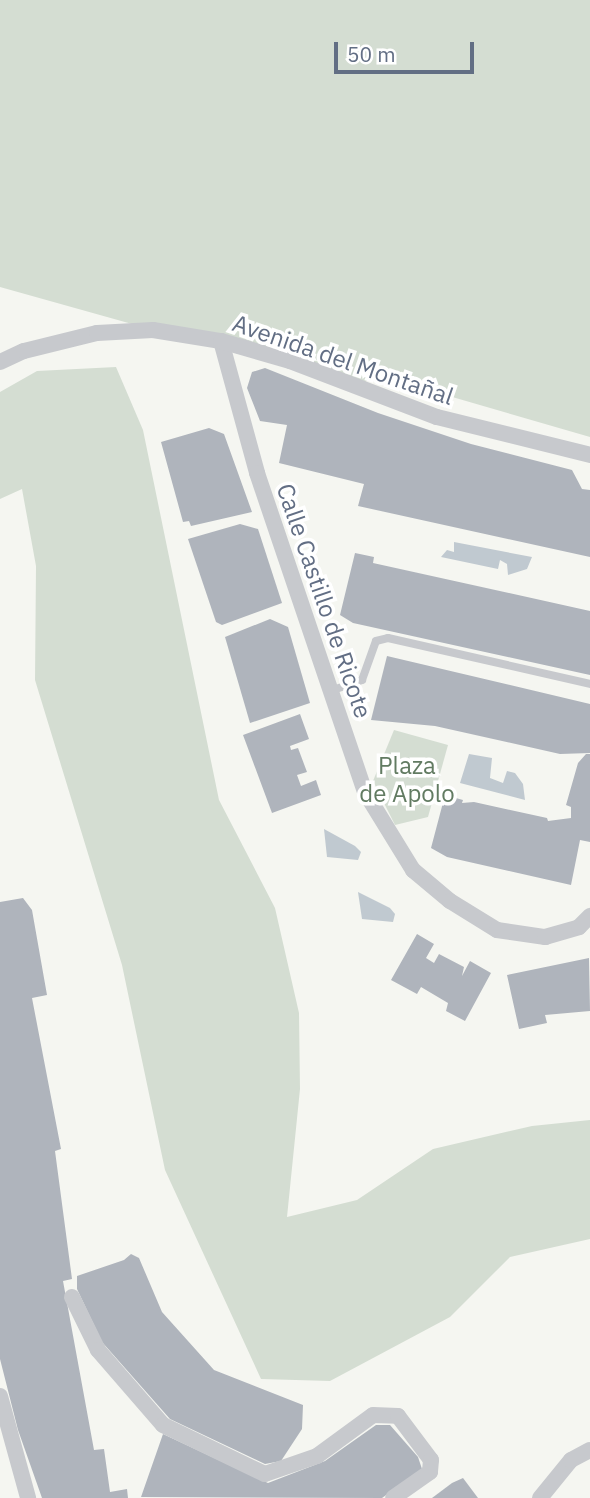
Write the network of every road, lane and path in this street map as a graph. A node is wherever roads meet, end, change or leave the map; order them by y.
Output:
1 (220, 341) junction
2 (0, 362) edge
3 (590, 455) edge
4 (590, 684) edge
5 (329, 691) junction
6 (590, 916) edge
7 (72, 1297) dead end
8 (0, 1396) edge
9 (590, 1450) edge
10 (28, 1498) edge
11 (393, 1498) edge
12 (540, 1498) edge

1 - 2 street, Avenida del Montañal
1 - 3 street, Avenida del Montañal
1 - 5 street, Calle Castillo de Ricote
4 - 5 lane
5 - 6 street, Calle Castillo de Ricote
7 - 11 street
8 - 10 street
9 - 12 street

